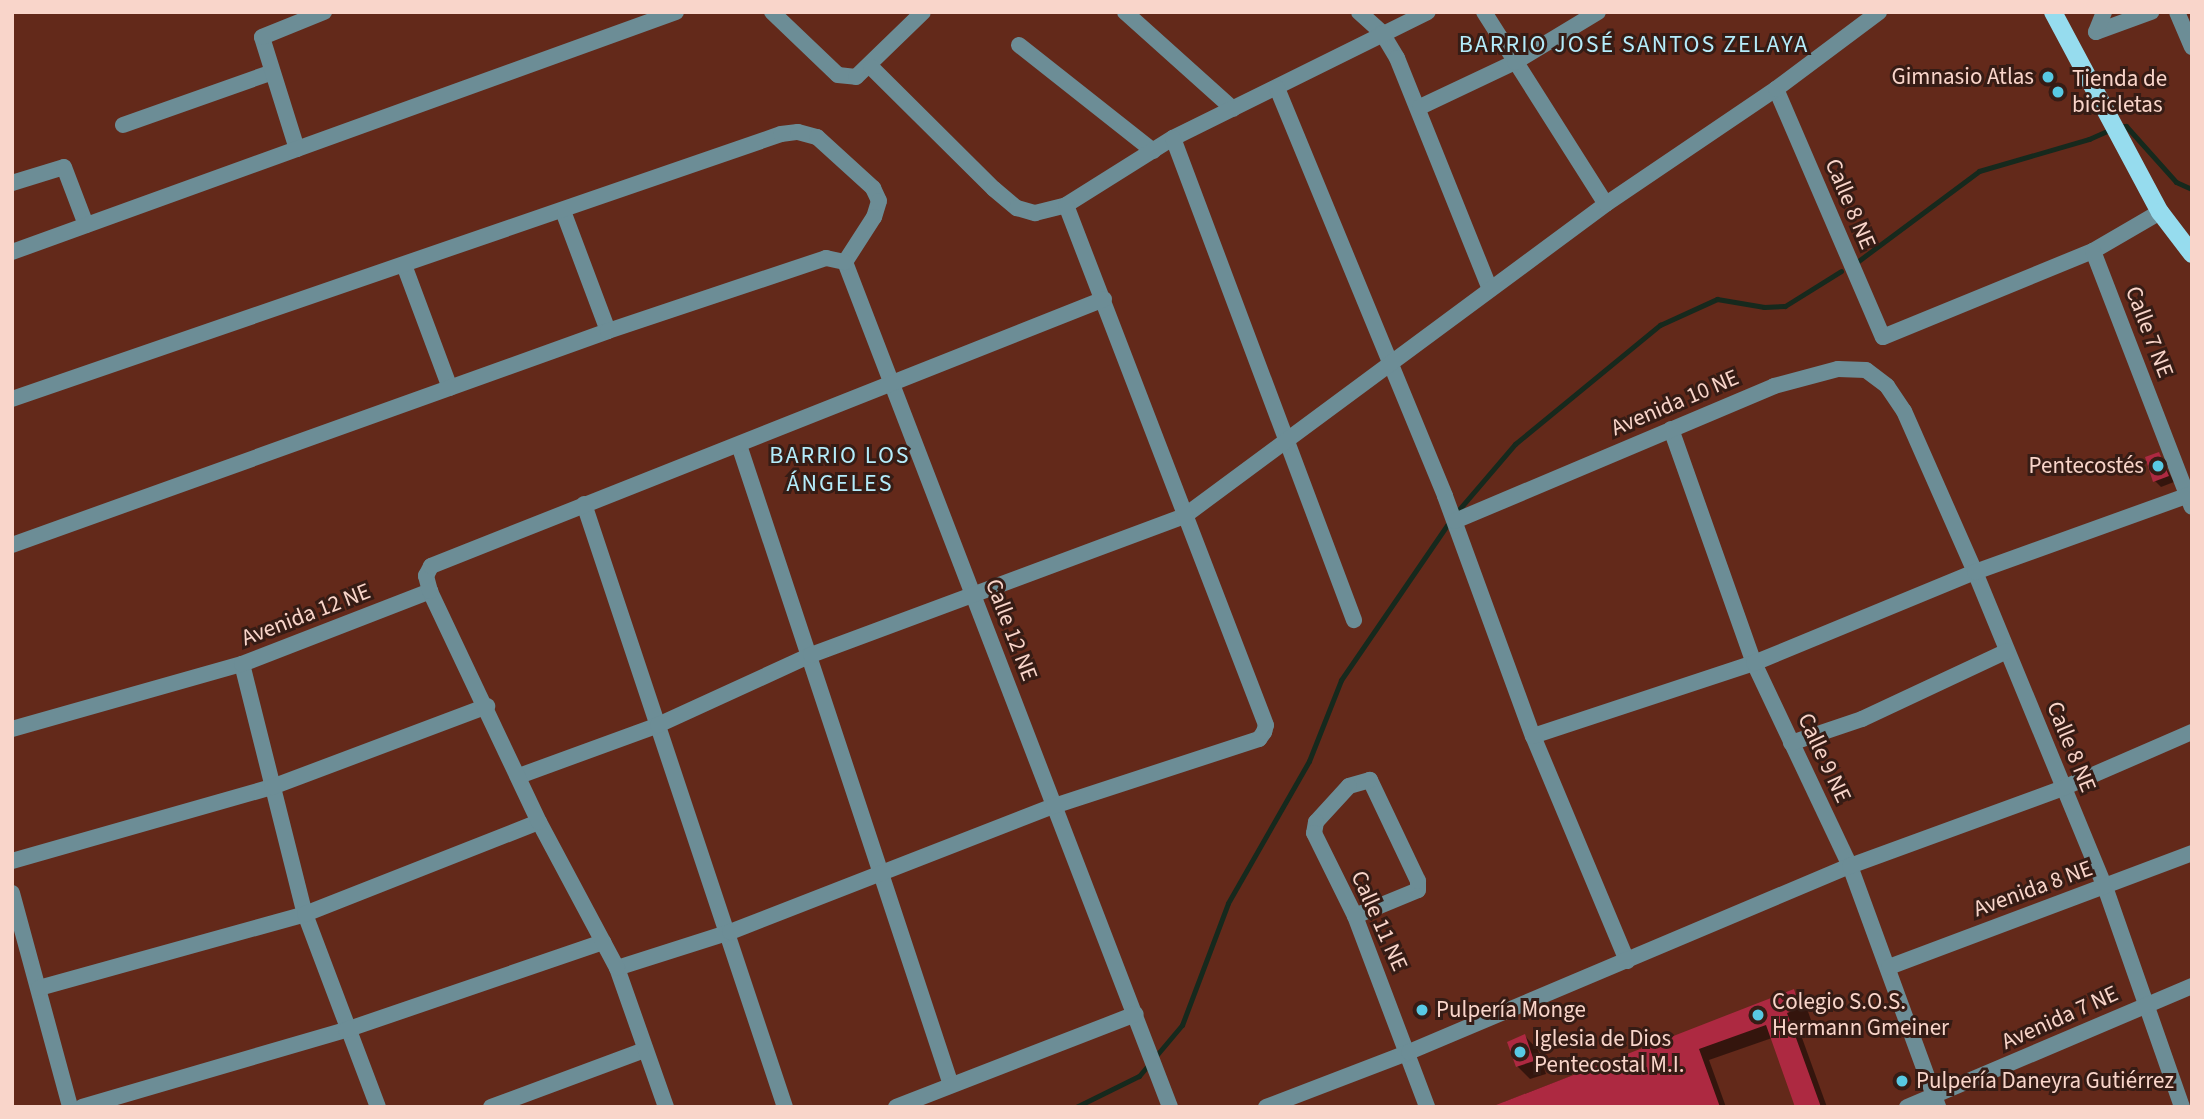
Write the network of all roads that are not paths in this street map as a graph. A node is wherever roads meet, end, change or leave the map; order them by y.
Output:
1 (324, 12) edge
2 (676, 12) edge
3 (772, 12) edge
4 (923, 12) edge
5 (1125, 12) edge
6 (1359, 12) edge
7 (1428, 12) edge
8 (1484, 12) edge
9 (1598, 12) edge
10 (1879, 12) edge
11 (2053, 12) edge
12 (2104, 12) edge
13 (2151, 12) edge
14 (2177, 12) edge
15 (1382, 33) junction
16 (1019, 45) dead end
17 (2192, 47) edge
18 (1515, 62) junction
19 (871, 67) junction
20 (270, 73) junction
21 (1277, 88) junction
22 (1776, 89) junction
23 (1420, 107) junction
24 (1233, 109) junction
25 (123, 125) dead end
26 (1173, 138) junction
27 (297, 149) junction
28 (1153, 151) junction
29 (12, 183) edge
30 (1606, 204) junction
31 (1066, 205) junction
32 (563, 211) junction
33 (2160, 212) junction
34 (86, 225) junction
35 (2094, 251) junction
36 (12, 252) edge
37 (2192, 254) edge
38 (845, 262) junction
39 (404, 265) junction
40 (1490, 289) junction
41 (1104, 299) junction
42 (608, 331) junction
43 (1387, 363) junction
44 (893, 384) junction
45 (450, 388) junction
46 (12, 399) edge
47 (1904, 411) joint
48 (1671, 429) junction
49 (1287, 441) junction
50 (739, 445) junction
51 (2190, 499) edge
52 (584, 504) junction
53 (1183, 517) junction
54 (1455, 521) junction
55 (12, 545) edge
56 (1975, 572) junction
57 (430, 591) junction
58 (974, 596) junction
59 (1354, 620) dead end
60 (2007, 651) junction
61 (811, 655) junction
62 (1754, 663) junction
63 (242, 664) junction
64 (487, 706) junction
65 (658, 725) junction
66 (12, 729) edge
67 (2192, 733) edge
68 (1533, 736) junction
69 (1791, 743) junction
70 (519, 776) junction
71 (272, 787) junction
72 (2063, 788) junction
73 (1054, 806) junction
74 (539, 822) junction
75 (2192, 853) edge
76 (12, 861) edge
77 (1850, 866) junction
78 (884, 874) junction
79 (2105, 887) junction
80 (12, 893) edge
81 (305, 914) junction
82 (1355, 916) junction
83 (730, 932) junction
84 (603, 942) junction
85 (1627, 961) junction
86 (1889, 967) junction
87 (617, 968) junction
88 (2192, 986) edge
89 (39, 988) junction
90 (2146, 1005) junction
91 (1136, 1014) junction
92 (346, 1030) junction
93 (644, 1050) junction
94 (1409, 1052) junction
95 (950, 1082) junction
96 (1936, 1102) edge
97 (70, 1107) edge
98 (82, 1107) edge
99 (378, 1107) edge
100 (491, 1107) edge
101 (666, 1107) edge
102 (785, 1107) edge
103 (896, 1107) edge
104 (1170, 1107) edge
105 (1266, 1107) edge
106 (1427, 1107) edge
107 (1907, 1107) edge
108 (2182, 1107) edge

1 - 20 street
2 - 27 street
3 - 19 street
4 - 19 street
5 - 24 street
6 - 15 street
7 - 15 street
8 - 18 street
9 - 18 street
10 - 22 street
11 - 33 main road
12 - 13 street
14 - 17 street
15 - 21 street
15 - 23 street
16 - 28 street
18 - 23 street
18 - 30 street
19 - 31 street
20 - 25 street
20 - 27 street
21 - 24 street
21 - 43 street
22 - 30 street
22 - 35 street, Calle 8 NE
23 - 40 street
24 - 26 street
26 - 28 street
26 - 49 street
27 - 34 street
28 - 31 street
29 - 34 street
30 - 40 street
31 - 41 street
32 - 38 street
32 - 39 street
32 - 42 street
33 - 35 street
33 - 37 main road
34 - 36 street
35 - 51 street, Calle 7 NE
38 - 42 street
38 - 44 street, Calle 12 NE
39 - 45 street
39 - 46 street
40 - 43 street
41 - 44 street
41 - 53 street
42 - 45 street
43 - 49 street
43 - 54 street
44 - 50 street
44 - 58 street, Calle 12 NE
45 - 55 street
47 - 48 street, Avenida 10 NE
47 - 56 street, Calle 8 NE
48 - 54 street, Avenida 10 NE
48 - 62 street, Calle 9 NE
49 - 53 street
49 - 59 street
50 - 52 street
50 - 61 street
51 - 56 street
52 - 57 street
52 - 65 street
53 - 58 street
53 - 73 street
54 - 68 street
56 - 60 street, Calle 8 NE
56 - 62 street
57 - 63 street, Avenida 12 NE
57 - 64 street
58 - 61 street
58 - 73 street, Calle 12 NE
60 - 69 street
60 - 72 street, Calle 8 NE
61 - 65 street
61 - 78 street
62 - 68 street
62 - 69 street, Calle 9 NE
63 - 66 street, Avenida 12 NE
63 - 71 street
64 - 70 street
64 - 71 street
65 - 70 street
65 - 83 street
67 - 72 street
68 - 85 street
69 - 77 street, Calle 9 NE
70 - 74 street
71 - 76 street
71 - 81 street
72 - 77 street
72 - 79 street, Calle 8 NE
73 - 78 street
73 - 91 street, Calle 12 NE
74 - 81 street
74 - 84 street
75 - 79 street, Avenida 8 NE
77 - 85 street
77 - 86 street, Calle 9 NE
78 - 83 street
78 - 95 street
79 - 86 street, Avenida 8 NE
79 - 90 street, Calle 8 NE
80 - 89 street
81 - 89 street
81 - 92 street
82 - 82 street, Calle 11 NE
82 - 94 street, Calle 11 NE
83 - 87 street
83 - 102 street
84 - 87 street
84 - 92 street
85 - 94 street
86 - 96 street, Calle 9 NE
87 - 93 street
88 - 90 street, Avenida 7 NE
89 - 97 street
90 - 96 street, Avenida 7 NE
90 - 108 street, Calle 8 NE
91 - 95 street
91 - 104 street, Calle 12 NE
92 - 98 street
92 - 99 street
93 - 100 street
93 - 101 street
94 - 105 street
94 - 106 street, Calle 11 NE
95 - 103 street
96 - 107 street, Avenida 7 NE

